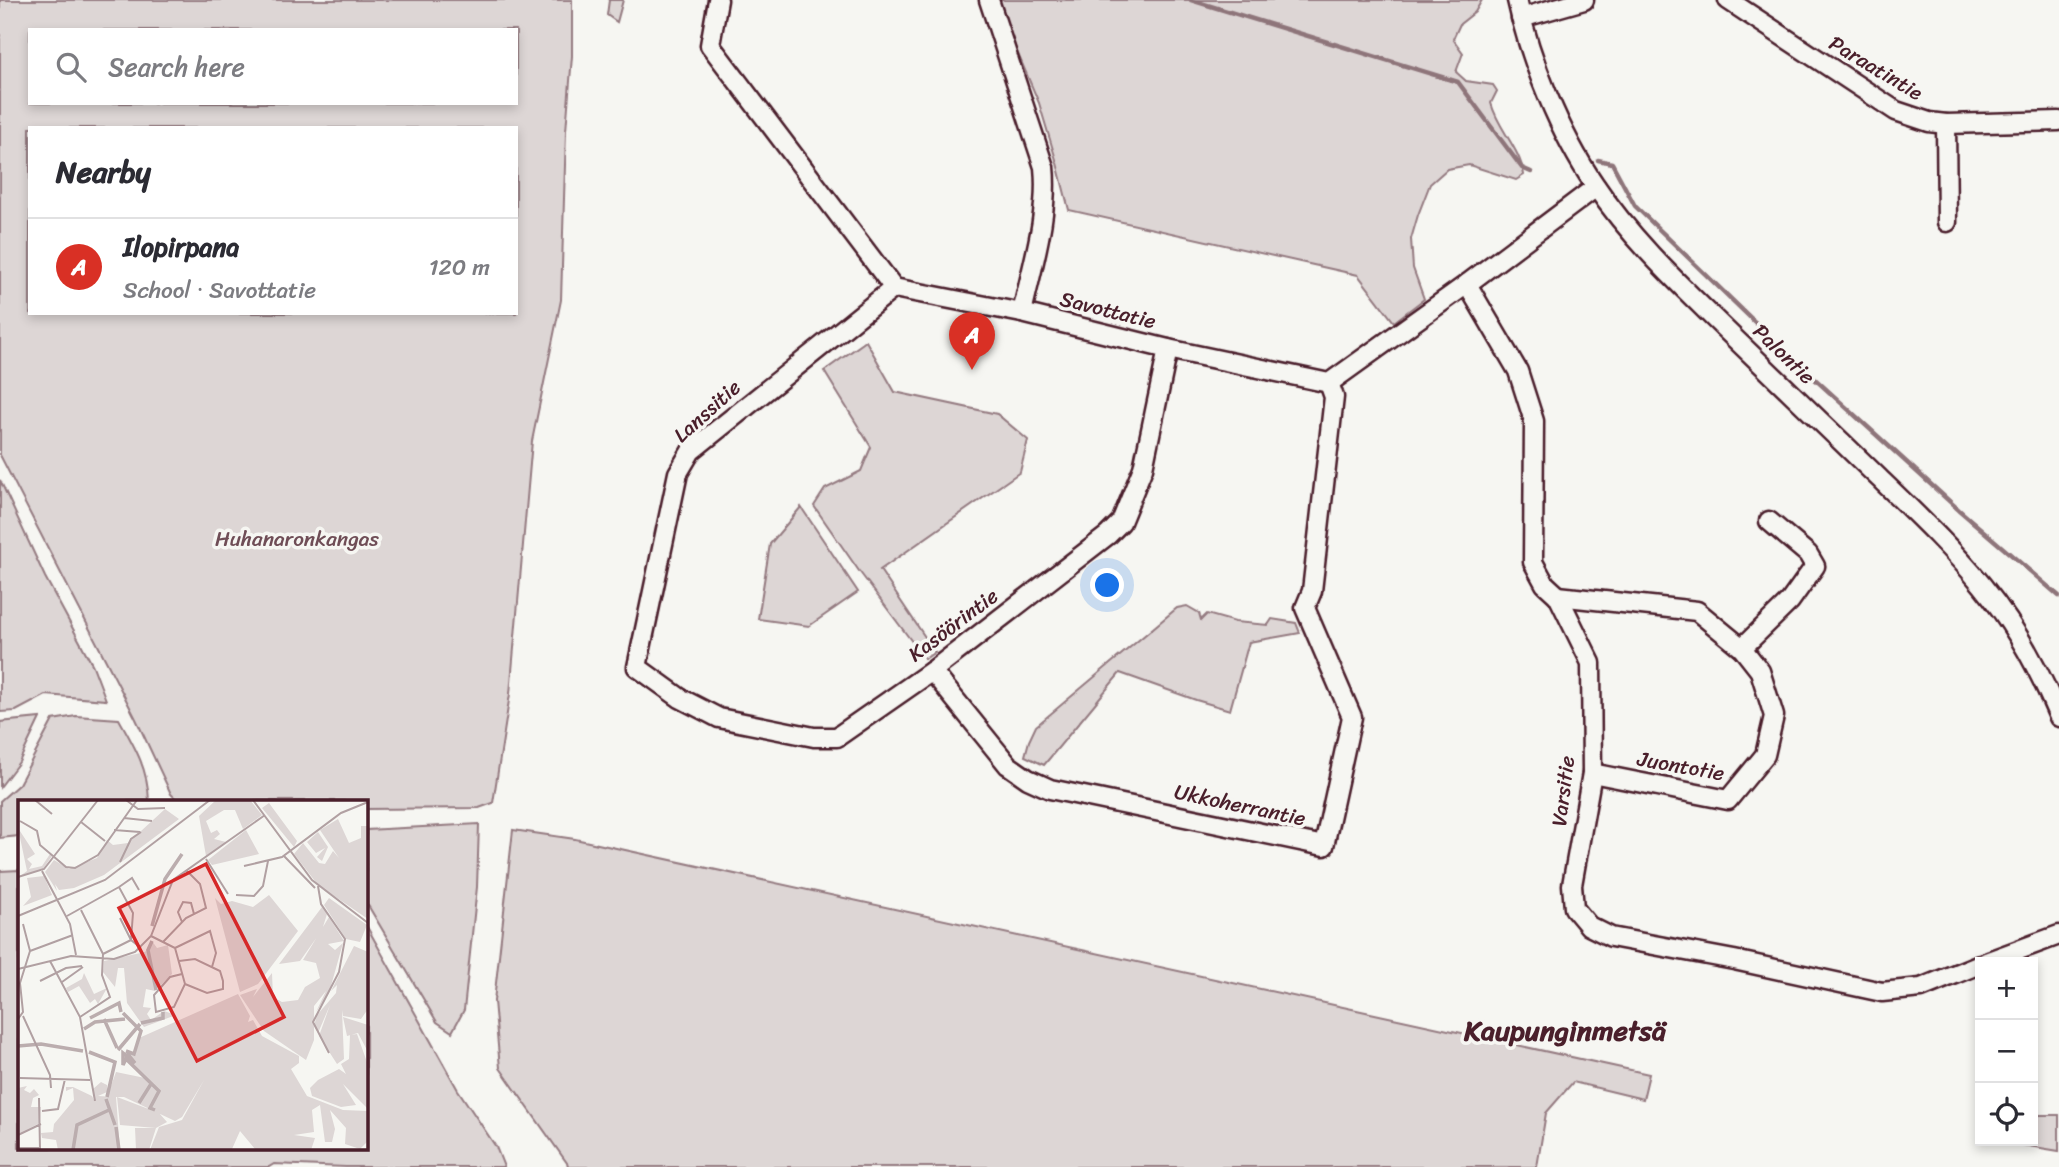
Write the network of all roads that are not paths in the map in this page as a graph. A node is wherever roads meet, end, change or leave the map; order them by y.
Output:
1 (718, 0) edge
2 (989, 0) edge
3 (1517, 0) edge
4 (1584, 0) edge
5 (1728, 0) edge
6 (1521, 18) junction
7 (2059, 121) edge
8 (1946, 124) junction
9 (1596, 187) junction
10 (1947, 222) dead end
11 (1467, 284) junction
12 (894, 288) junction
13 (1022, 313) junction
14 (1168, 349) junction
15 (1329, 383) junction
16 (1769, 521) dead end
17 (1559, 596) junction
18 (1742, 648) junction
19 (637, 667) joint
20 (932, 671) junction
21 (2059, 717) edge
22 (1592, 773) junction
23 (2059, 935) edge
24 (2000, 957) edge
25 (1975, 966) edge

1 - 12 street
2 - 13 street
3 - 6 street, Palontie
4 - 6 street
5 - 8 street, Paraatintie
6 - 9 street, Palontie
7 - 8 street, Paraatintie
8 - 10 street
9 - 11 street
9 - 21 street, Palontie
11 - 15 street
11 - 17 street, Varsitie
12 - 13 street, Savottatie
12 - 19 street, Lanssitie
13 - 14 street, Savottatie
14 - 15 street, Savottatie
14 - 20 street, Kasöörintie
15 - 20 street, Ukkoherrantie
16 - 18 street
17 - 18 street, Juontotie
17 - 22 street, Varsitie
18 - 22 street, Juontotie
19 - 20 street, Kasöörintie
22 - 25 street, Varsitie
23 - 24 street

